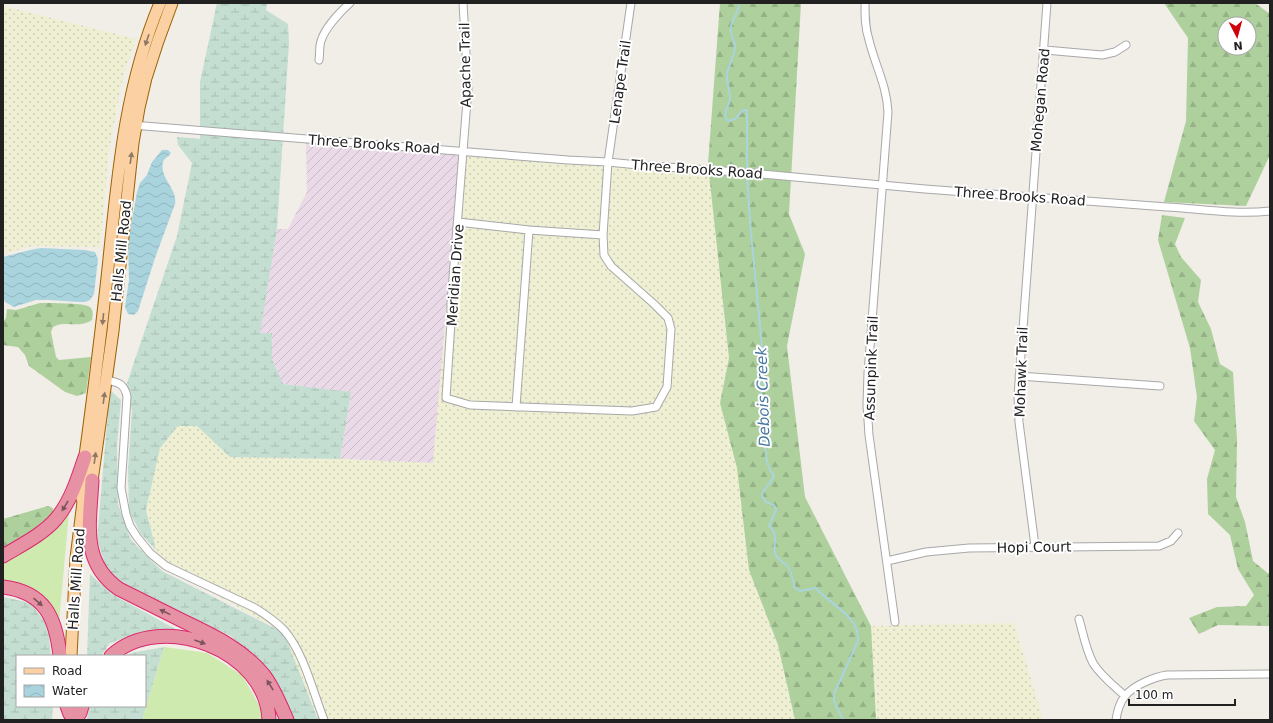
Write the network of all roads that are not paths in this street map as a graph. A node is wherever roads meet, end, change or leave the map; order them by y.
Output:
1 (160, 3) edge
2 (172, 3) edge
3 (350, 3) edge
4 (463, 3) edge
5 (631, 3) edge
6 (865, 3) edge
7 (1047, 3) edge
8 (1126, 45) dead end
9 (1045, 50) junction
10 (319, 60) dead end
11 (130, 125) junction
12 (464, 152) junction
13 (608, 162) junction
14 (118, 171) junction
15 (882, 185) junction
16 (1032, 197) junction
17 (1270, 211) edge
18 (124, 214) junction
19 (458, 222) junction
20 (529, 230) junction
21 (603, 235) junction
22 (1019, 376) junction
23 (106, 380) junction
24 (1160, 386) dead end
25 (516, 407) junction
26 (85, 457) junction
27 (92, 480) junction
28 (83, 502) junction
29 (1178, 534) dead end
30 (1035, 546) junction
31 (3, 556) edge
32 (887, 560) junction
33 (3, 587) edge
34 (1079, 619) dead end
35 (895, 622) dead end
36 (60, 655) edge
37 (72, 655) edge
38 (113, 655) edge
39 (1270, 674) edge
40 (1125, 696) junction
41 (269, 720) edge
42 (287, 720) edge
43 (324, 720) edge
44 (1116, 720) edge

1 -> 11 main road, Halls Mill Road
2 - 11 main road, Halls Mill Road
3 - 10 street
4 - 12 street, Apache Trail
5 - 13 street, Lenape Trail
6 - 15 street, Assunpink Trail
7 - 9 street, Mohegan Road
8 - 9 street
9 - 16 street, Mohegan Road
11 - 12 street, Three Brooks Road
11 - 14 main road, Halls Mill Road
18 -> 11 main road, Halls Mill Road
12 - 13 street, Three Brooks Road
12 - 19 street, Meridian Drive
13 - 15 street, Three Brooks Road
13 - 21 street, Lenape Trail
14 - 18 main road
14 -> 26 main road, Halls Mill Road
15 - 16 street, Three Brooks Road
15 - 32 street, Assunpink Trail
16 - 17 street, Three Brooks Road
16 - 22 street, Mohawk Trail
18 - 23 main road, Halls Mill Road
19 - 20 street
19 - 25 street, Meridian Drive
20 - 21 street
20 - 25 street
21 - 25 street, Lenape Trail
22 - 24 street
22 - 30 street, Mohawk Trail
27 -> 23 main road, Halls Mill Road
23 - 43 street
26 - 28 main road, Halls Mill Road
26 -> 31 highway
27 - 28 main road, Halls Mill Road
42 -> 27 highway
28 - 37 main road, Halls Mill Road
29 - 30 street, Hopi Court
30 - 32 street, Hopi Court
32 - 35 street, Assunpink Trail
33 -> 36 highway
34 - 40 street
38 -> 41 highway
39 - 40 street
40 - 44 street

